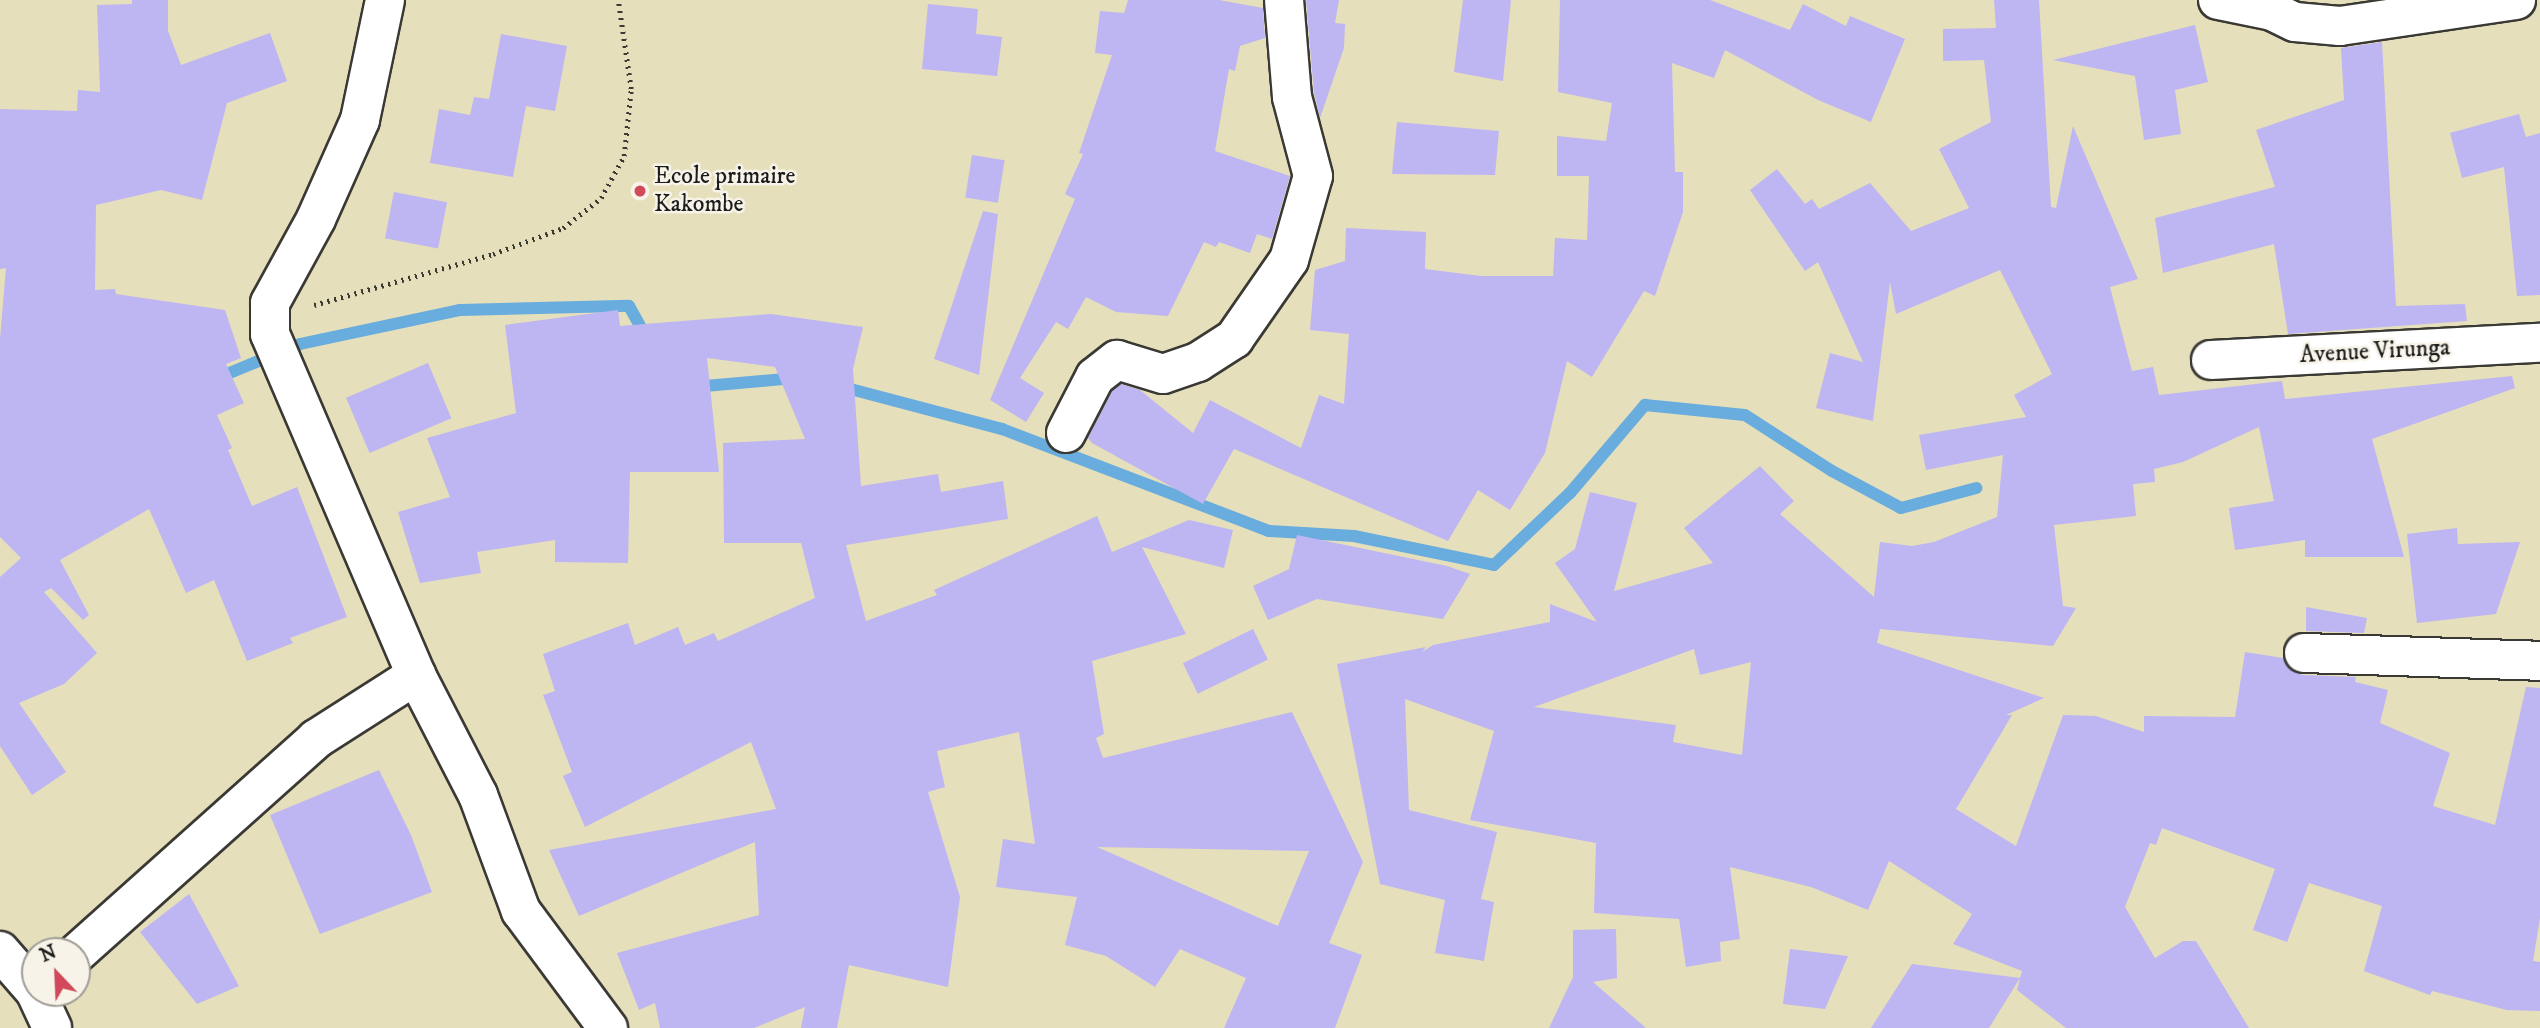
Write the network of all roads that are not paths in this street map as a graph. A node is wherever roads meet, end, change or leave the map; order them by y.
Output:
1 (385, 0) edge
2 (1284, 0) edge
3 (2218, 0) edge
4 (2516, 0) edge
5 (2540, 343) edge
6 (2211, 360) dead end
7 (1066, 433) dead end
8 (2304, 653) dead end
9 (2540, 660) edge
10 (416, 675) junction
11 (91, 940) edge
12 (0, 951) edge
13 (21, 975) edge
14 (42, 1007) edge
15 (52, 1028) edge
16 (608, 1028) edge

1 - 10 street
2 - 7 street
3 - 4 street
5 - 6 street, Avenue Virunga
8 - 9 street
10 - 11 street
10 - 16 street
12 - 13 street
14 - 15 street

